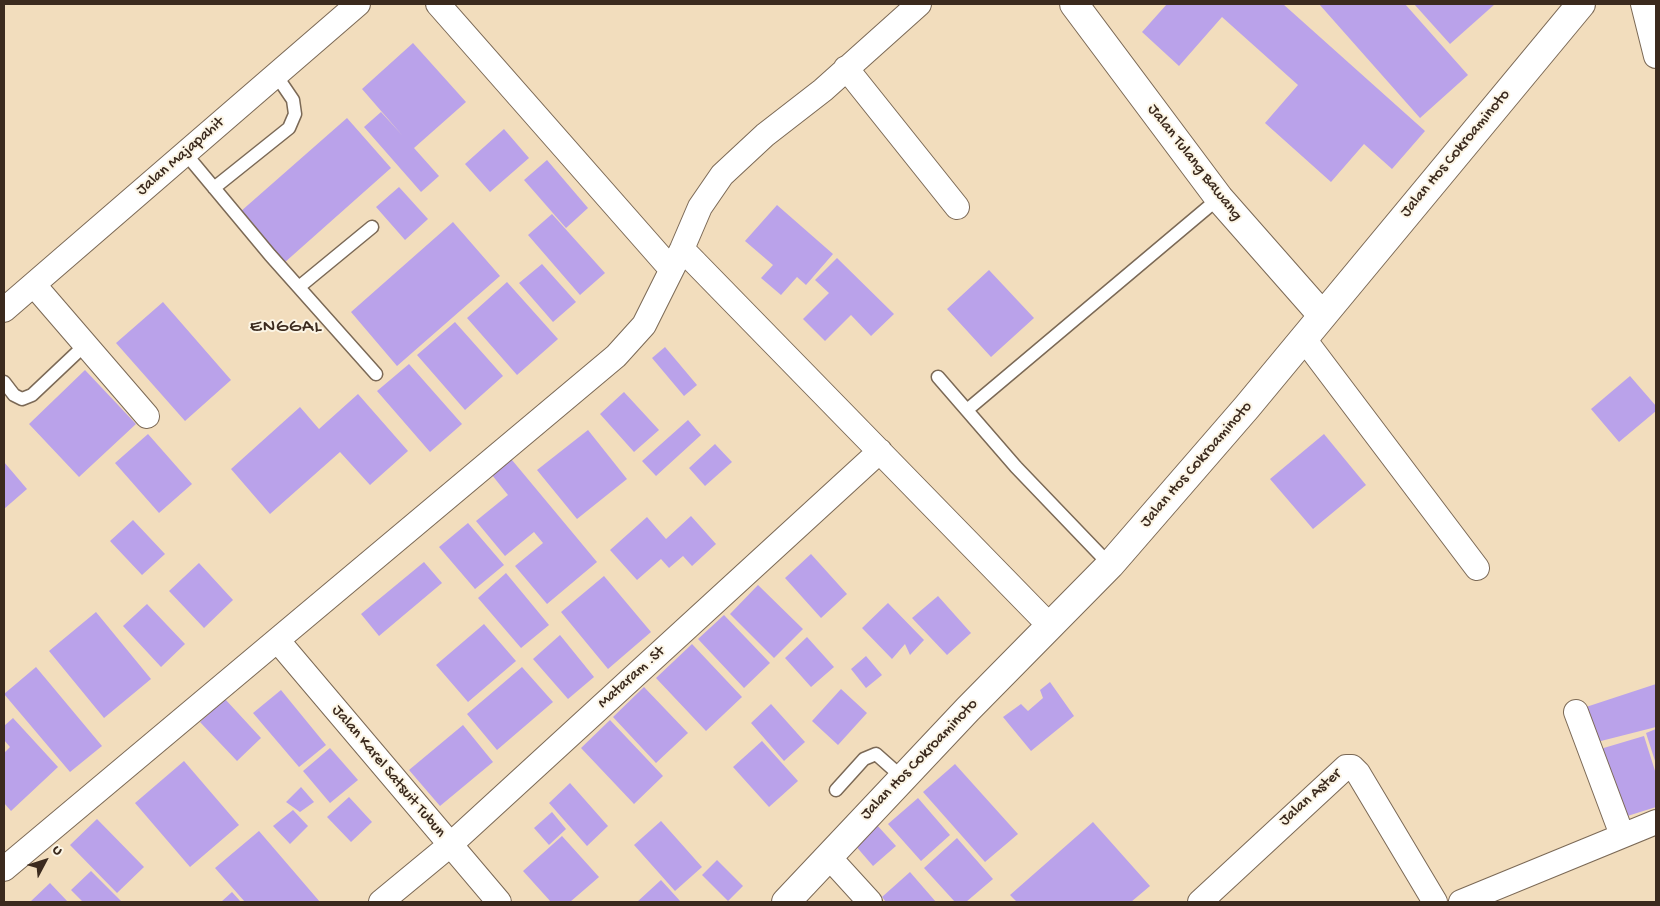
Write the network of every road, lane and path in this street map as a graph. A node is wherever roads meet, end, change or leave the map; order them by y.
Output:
1 (358, 4) edge
2 (438, 4) edge
3 (919, 4) edge
4 (1074, 4) edge
5 (1581, 4) edge
6 (1643, 4) edge
7 (1656, 56) edge
8 (846, 68) junction
9 (276, 75) junction
10 (185, 153) junction
11 (214, 188) junction
12 (1218, 198) junction
13 (957, 207) dead end
14 (372, 227) dead end
15 (676, 259) junction
16 (34, 285) junction
17 (299, 287) junction
18 (4, 310) edge
19 (1322, 315) junction
20 (1304, 339) junction
21 (86, 344) junction
22 (376, 374) dead end
23 (938, 377) dead end
24 (4, 382) edge
25 (967, 410) junction
26 (148, 416) dead end
27 (880, 451) junction
28 (1110, 565) junction
29 (1477, 568) dead end
30 (1050, 626) junction
31 (278, 641) junction
32 (1576, 712) dead end
33 (903, 778) junction
34 (836, 790) dead end
35 (1656, 822) edge
36 (1622, 835) junction
37 (450, 845) junction
38 (828, 856) junction
39 (4, 869) edge
40 (381, 902) edge
41 (499, 902) edge
42 (786, 902) edge
43 (870, 902) edge
44 (1200, 902) edge
45 (1435, 902) edge
46 (1461, 902) edge

1 - 9 street, Jalan Majapahit
2 - 15 street
3 - 8 street
4 - 12 street, Jalan Tulang Bawang
5 - 19 street, Jalan Hos Cokroaminoto
6 - 7 street
8 - 13 street
8 - 15 street
9 - 10 street, Jalan Majapahit
9 - 11 lane
10 - 11 lane
10 - 16 street, Jalan Majapahit
11 - 17 lane
12 - 19 street, Jalan Tulang Bawang
12 - 25 lane
14 - 17 lane
15 - 27 street
15 - 31 street
16 - 18 street, Jalan Majapahit
16 - 21 street
17 - 22 lane
19 - 20 street, Jalan Hos Cokroaminoto
20 - 28 street, Jalan Hos Cokroaminoto
20 - 29 street
21 - 24 lane
21 - 26 street
23 - 25 lane
25 - 28 lane
27 - 30 street
27 - 37 street, Mataram .St
28 - 30 street, Jalan Hos Cokroaminoto
30 - 33 street, Jalan Hos Cokroaminoto
31 - 37 street, Jalan Karel Satsuit Tubun
31 - 39 street
32 - 36 street
33 - 34 lane
33 - 38 street, Jalan Hos Cokroaminoto
35 - 36 street
36 - 46 street
37 - 40 street, Mataram .St
37 - 41 street, Jalan Karel Satsuit Tubun
38 - 42 street, Jalan Hos Cokroaminoto
38 - 43 street
44 - 45 street, Jalan Aster

